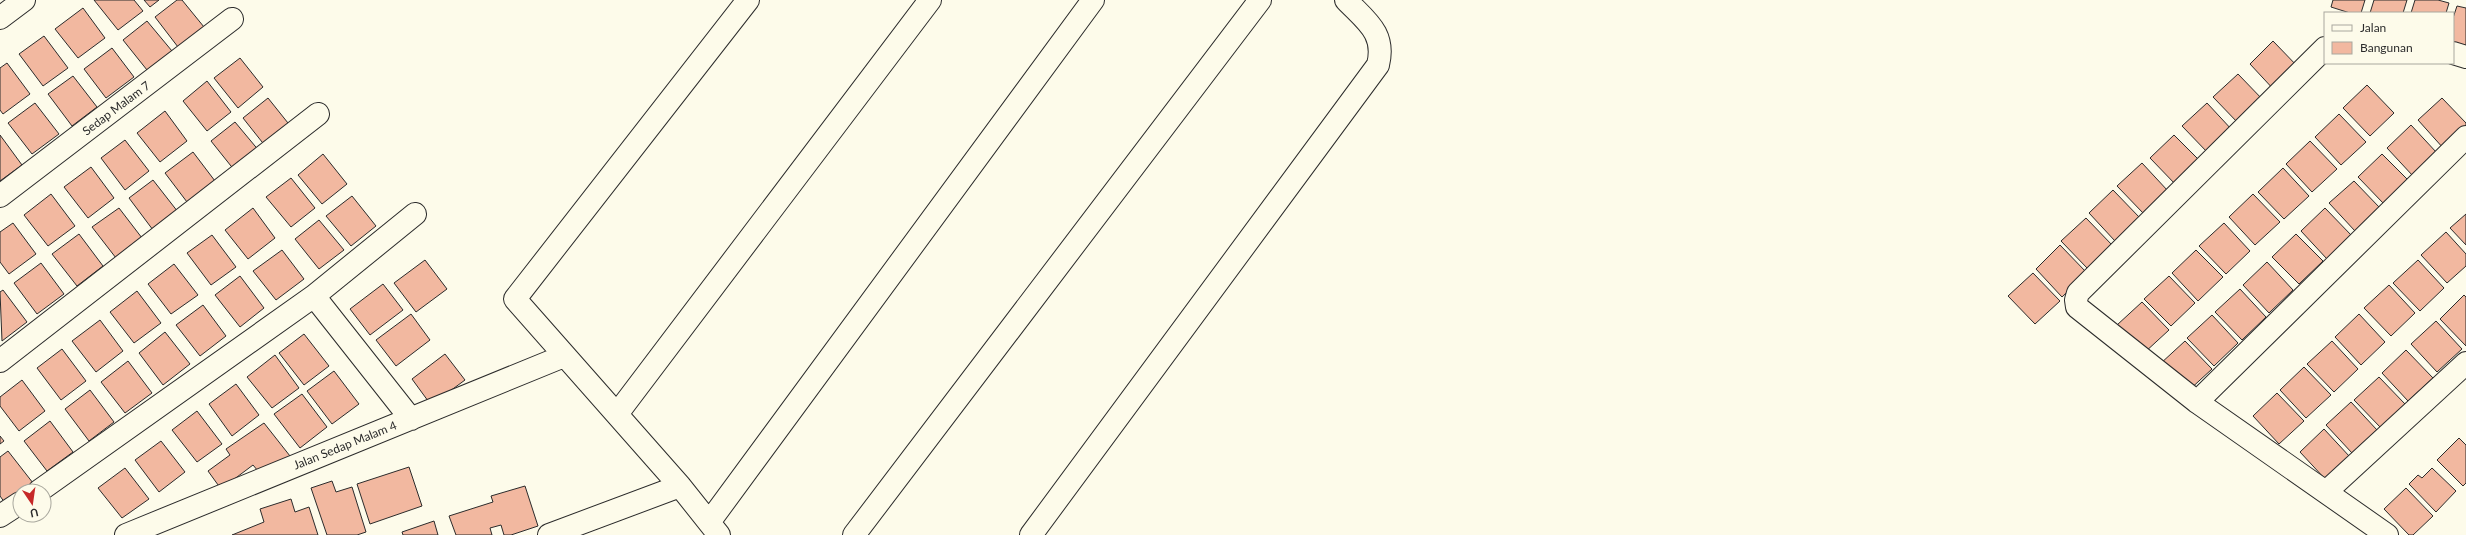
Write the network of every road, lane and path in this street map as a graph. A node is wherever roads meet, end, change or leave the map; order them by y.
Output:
1 (24, 0) edge
2 (748, 0) edge
3 (930, 0) edge
4 (1093, 0) edge
5 (1260, 0) edge
6 (1346, 0) edge
7 (0, 18) edge
8 (232, 19) dead end
9 (2324, 49) edge
10 (2454, 53) edge
11 (2466, 57) edge
12 (318, 114) dead end
13 (2466, 137) edge
14 (0, 196) edge
15 (415, 214) dead end
16 (314, 296) junction
17 (564, 356) junction
18 (0, 361) edge
19 (2466, 363) edge
20 (2197, 402) junction
21 (617, 414) junction
22 (411, 419) junction
23 (50, 483) edge
24 (680, 486) junction
25 (2327, 491) junction
26 (12, 508) edge
27 (0, 516) edge
28 (714, 528) edge
29 (126, 535) edge
30 (549, 535) edge
31 (854, 535) edge
32 (1031, 535) edge
33 (2387, 535) edge

1 - 7 street
2 - 17 street
3 - 21 street
4 - 28 street
5 - 31 street
6 - 32 street
8 - 14 street, Sedap Malam 7
9 - 20 street
10 - 11 street
12 - 18 street
13 - 20 street
15 - 16 street
16 - 22 street
16 - 23 street
17 - 21 street
17 - 22 street, Jalan Sedap Malam 4
19 - 25 street
20 - 25 street
21 - 24 street
22 - 29 street, Jalan Sedap Malam 4
24 - 28 street
24 - 30 street
25 - 33 street
26 - 27 street

